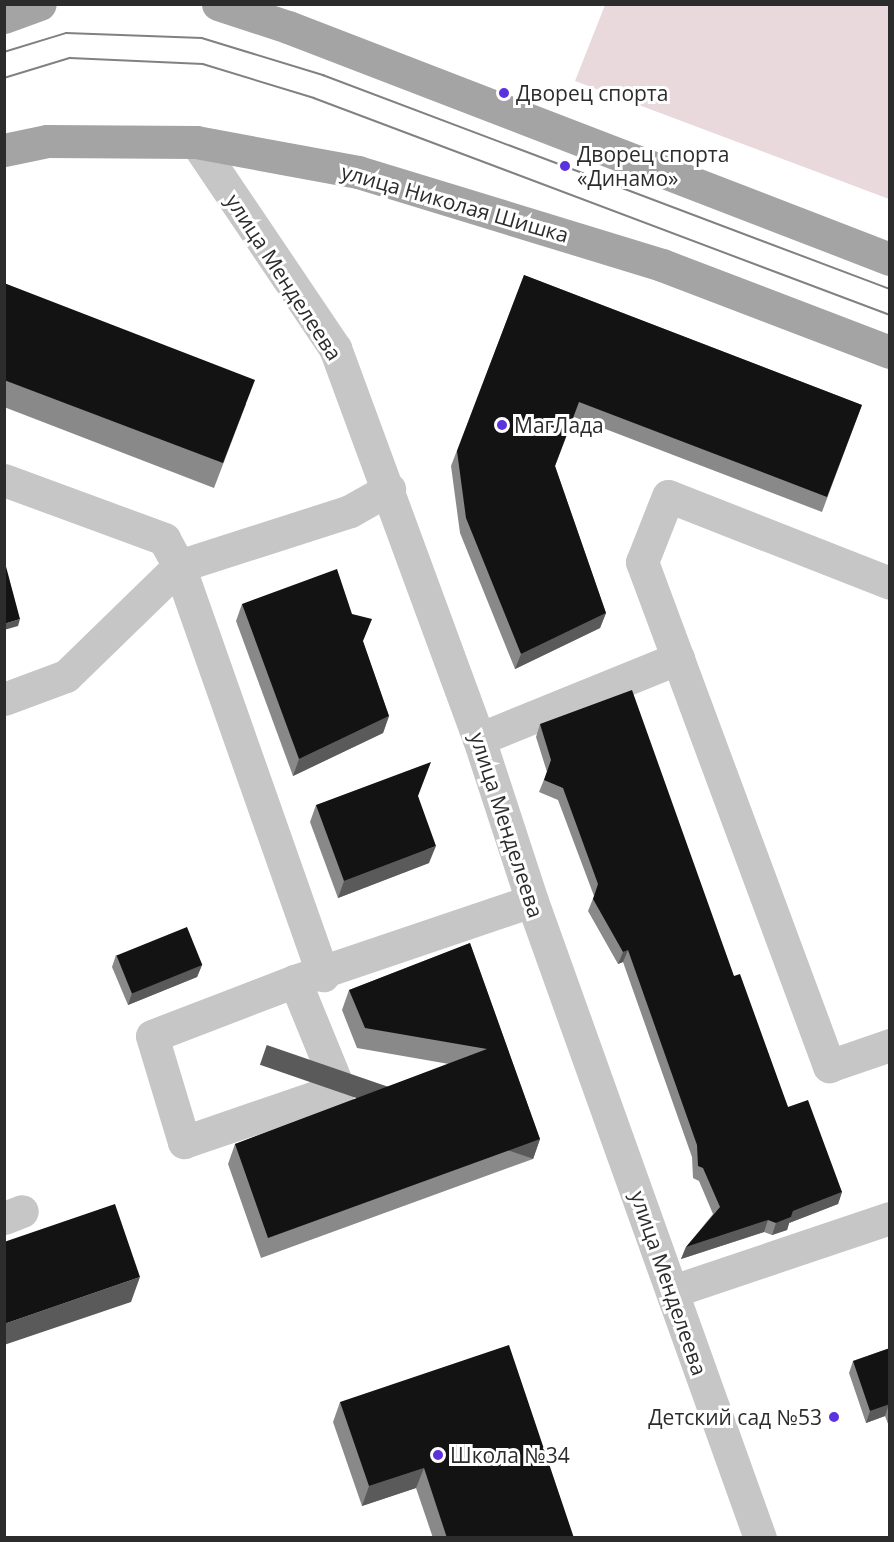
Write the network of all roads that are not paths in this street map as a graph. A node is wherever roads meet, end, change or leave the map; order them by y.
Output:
1 (40, 4) edge
2 (218, 4) edge
3 (4, 17) edge
4 (196, 142) junction
5 (4, 150) edge
6 (890, 259) edge
7 (890, 352) edge
8 (4, 480) edge
9 (389, 489) junction
10 (179, 566) junction
11 (890, 583) edge
12 (678, 658) junction
13 (4, 699) edge
14 (479, 739) junction
15 (532, 901) junction
16 (309, 978) junction
17 (890, 1045) edge
18 (890, 1218) edge
19 (673, 1291) junction
20 (760, 1538) edge

1 - 3 main road
2 - 6 main road
4 - 5 main road, улица Николая Шишка
4 - 7 main road, улица Николая Шишка
4 - 9 street, улица Менделеева
8 - 10 street
9 - 10 street
9 - 14 street, улица Менделеева
10 - 13 street
10 - 16 street
11 - 12 street
12 - 14 street
12 - 17 street
14 - 15 street, улица Менделеева
15 - 16 street
15 - 19 street, улица Менделеева
16 - 16 street
18 - 19 street
19 - 20 street, улица Менделеева

